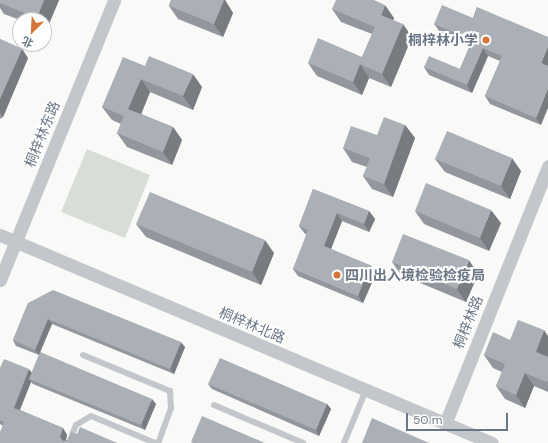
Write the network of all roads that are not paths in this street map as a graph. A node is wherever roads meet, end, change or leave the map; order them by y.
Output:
1 (114, 0) edge
2 (548, 166) edge
3 (0, 235) edge
4 (16, 242) junction
5 (0, 280) edge
6 (83, 355) dead end
7 (366, 390) junction
8 (214, 405) dead end
9 (445, 424) junction
10 (68, 443) edge
11 (155, 443) edge
12 (158, 443) edge
13 (303, 443) edge
14 (344, 443) edge
15 (492, 443) edge

1 - 4 street, 桐梓林东路
2 - 9 street, 桐梓林路
3 - 4 street, 桐梓林北路
4 - 5 street, 桐梓林东路
4 - 7 street, 桐梓林北路
6 - 12 lane
7 - 9 street, 桐梓林北路
7 - 14 lane
8 - 13 lane
9 - 15 street, 桐梓林北路
10 - 11 lane

